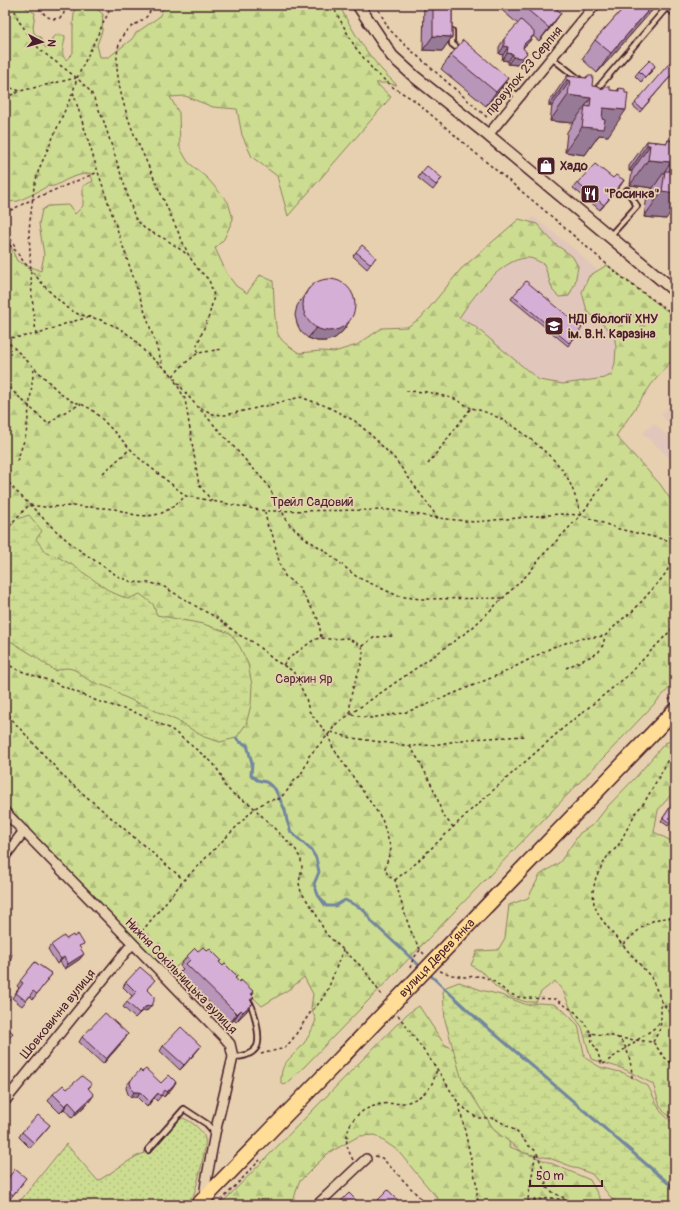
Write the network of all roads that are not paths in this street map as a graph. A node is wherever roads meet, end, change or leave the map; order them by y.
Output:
1 (358, 5) edge
2 (595, 5) edge
3 (675, 14) edge
4 (452, 28) edge
5 (464, 53) edge
6 (552, 58) junction
7 (495, 78) edge
8 (582, 82) edge
9 (588, 87) edge
10 (519, 97) junction
11 (488, 135) junction
12 (628, 190) dead end
13 (610, 236) junction
14 (675, 292) edge
15 (675, 710) edge
16 (5, 812) edge
17 (24, 831) junction
18 (5, 856) edge
19 (132, 944) junction
20 (245, 998) edge
21 (233, 1057) junction
22 (5, 1101) edge
23 (215, 1133) junction
24 (148, 1150) dead end
25 (366, 1158) road end
26 (201, 1202) edge
27 (317, 1205) edge

1 - 11 street
2 - 6 street, провулок 23 Серпня
3 - 9 lane
4 - 5 lane
6 - 8 lane
6 - 10 street, провулок 23 Серпня
7 - 10 lane
10 - 11 street, провулок 23 Серпня
11 - 13 street
12 - 13 lane
13 - 14 street
15 - 26 main road, вулиця Дерев’янка, bridge
16 - 17 street, Нижня Сокільницька вулиця
17 - 18 street
17 - 19 street, Нижня Сокільницька вулиця
19 - 21 street, Нижня Сокільницька вулиця
19 - 22 street, Шовковична вулиця
20 - 21 lane
21 - 23 street
23 - 24 lane
23 - 26 street
25 - 27 street

